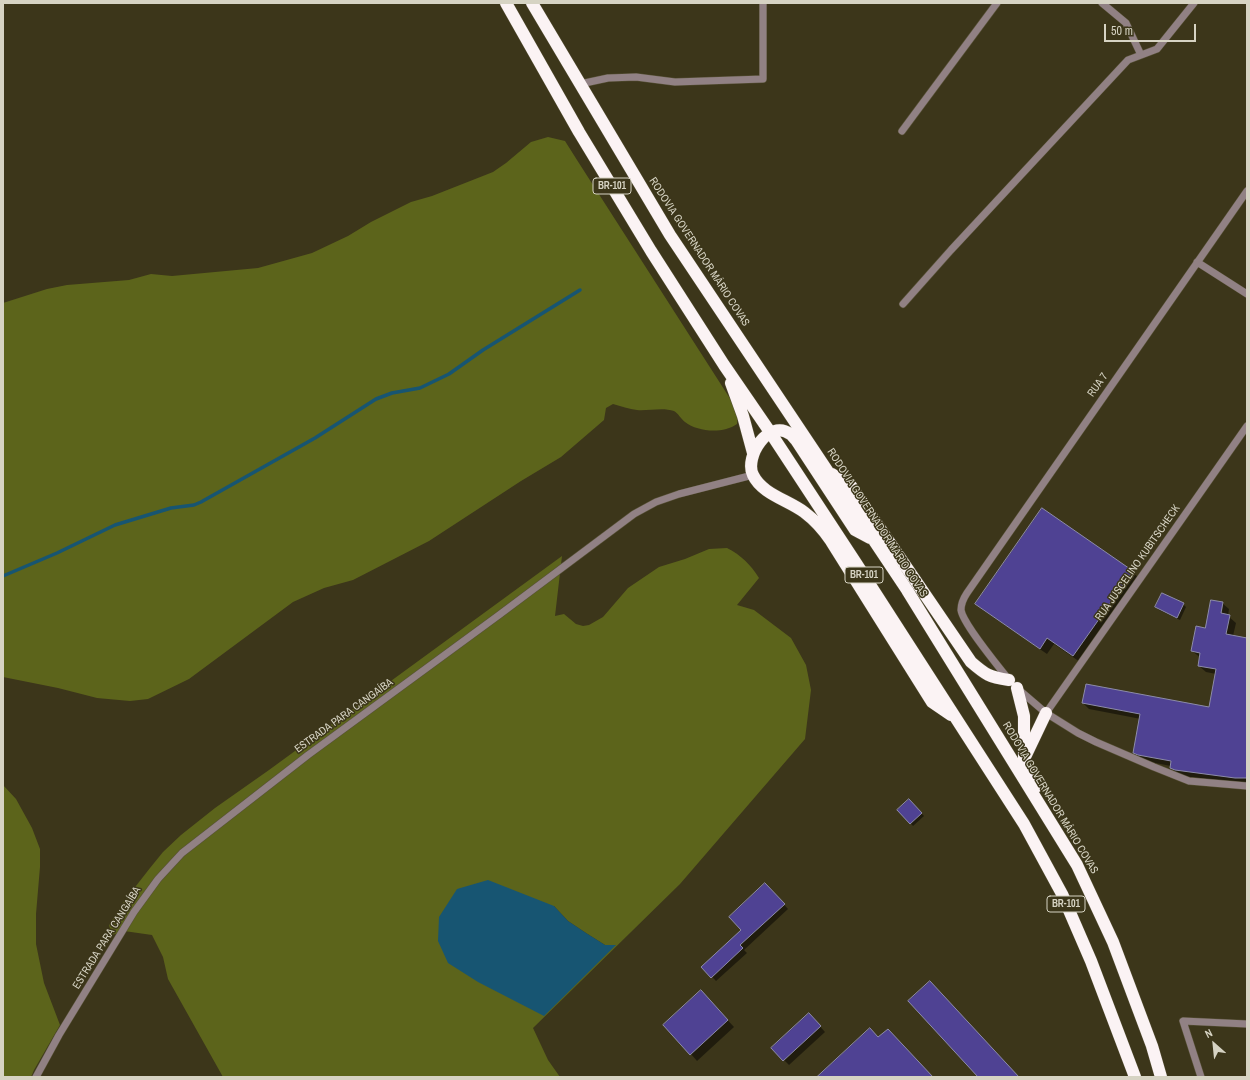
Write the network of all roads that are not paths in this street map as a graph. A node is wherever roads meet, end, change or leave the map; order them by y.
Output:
1 (506, 3) edge
2 (532, 3) edge
3 (763, 3) edge
4 (997, 3) edge
5 (1102, 3) edge
6 (1194, 3) edge
7 (1141, 55) junction
8 (580, 84) junction
9 (902, 131) dead end
10 (1247, 191) edge
11 (1197, 262) junction
12 (1247, 294) edge
13 (903, 304) dead end
14 (724, 365) junction
15 (1247, 426) edge
16 (770, 432) junction
17 (753, 453) junction
18 (828, 471) junction
19 (753, 475) junction
20 (873, 539) junction
21 (1013, 684) junction
22 (1046, 713) junction
23 (956, 719) junction
24 (1024, 758) junction
25 (1247, 786) edge
26 (1041, 806) junction
27 (1247, 1024) edge
28 (36, 1077) edge
29 (1135, 1077) edge
30 (1161, 1077) edge
31 (1201, 1077) edge

1 - 14 highway, BR-101
2 - 8 highway, RODOVIA GOVERNADOR MÁRIO COVAS / BR-101
3 - 8 street
4 - 9 street
5 - 7 street
6 - 7 street
7 - 13 street
8 - 18 highway, RODOVIA GOVERNADOR MÁRIO COVAS / BR-101
10 - 11 street, RUA 7
11 - 12 street
11 - 21 street, RUA 7
14 - 16 highway
14 - 17 highway
15 - 22 street, RUA JUSCELINO KUBITSCHECK
16 - 17 highway
16 - 20 highway
16 - 23 highway, BR-101
17 - 19 highway
18 - 20 highway, RODOVIA GOVERNADOR MÁRIO COVAS / BR-101
18 - 21 highway
19 - 23 highway
19 - 28 street, ESTRADA PARA CANGAÍBA
20 - 26 highway, RODOVIA GOVERNADOR MÁRIO COVAS / BR-101
21 - 22 street, RUA 7
21 - 24 highway
22 - 24 highway
22 - 25 street, RUA 7
23 - 29 highway, BR-101
24 - 26 highway
26 - 30 highway, RODOVIA GOVERNADOR MÁRIO COVAS / BR-101
27 - 31 street

